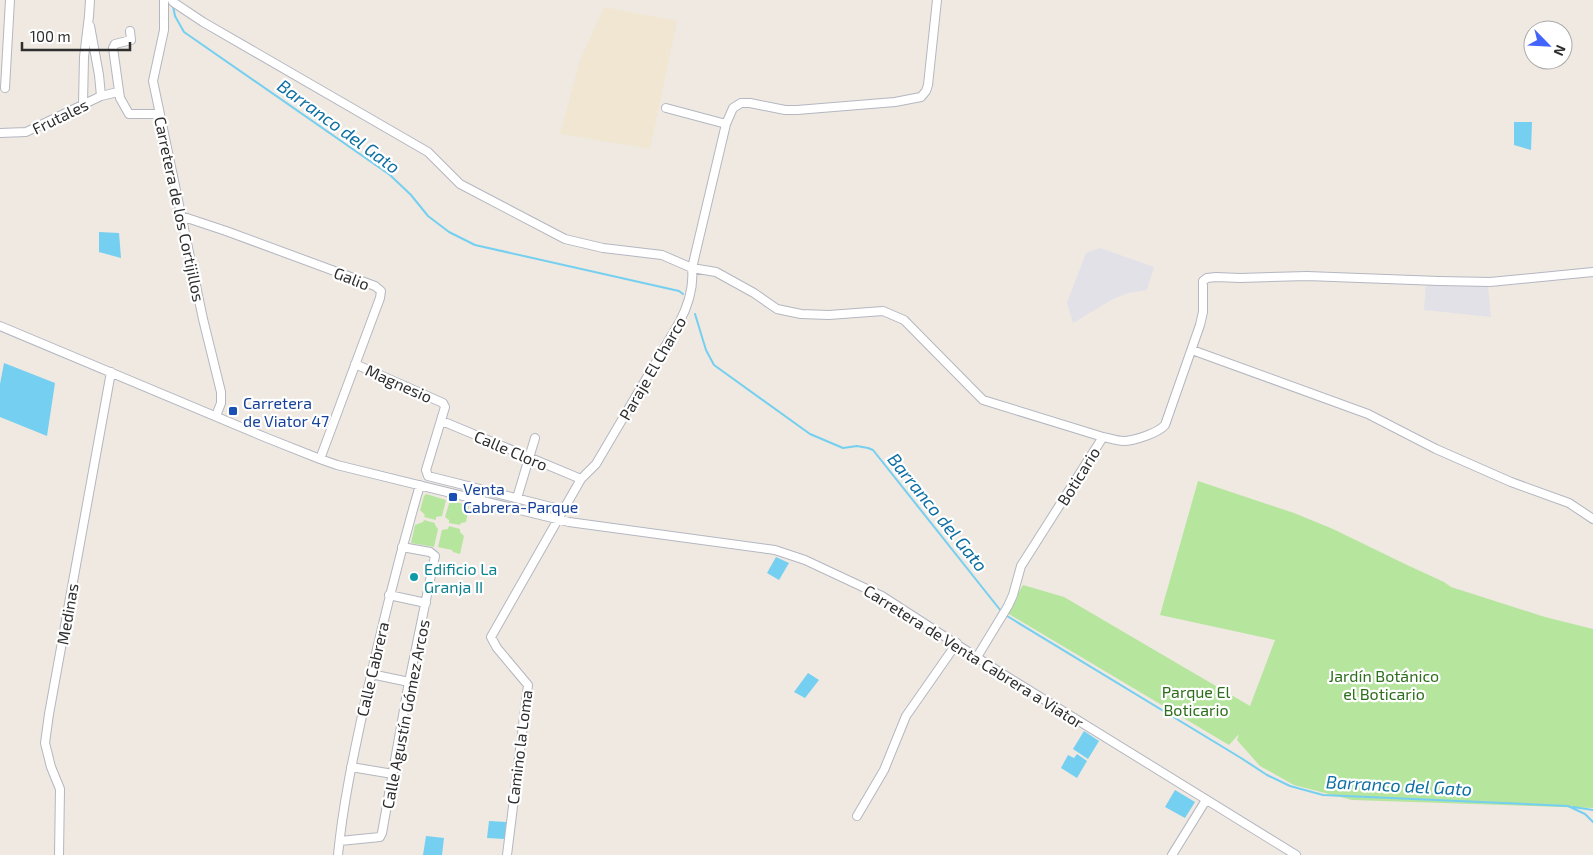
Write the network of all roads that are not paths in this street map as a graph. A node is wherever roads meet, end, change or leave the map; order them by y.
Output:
1 (10, 0) edge
2 (90, 0) edge
3 (164, 0) edge
4 (172, 0) edge
5 (937, 0) edge
6 (89, 16) junction
7 (130, 32) dead end
8 (4, 51) edge
9 (5, 88) dead end
10 (118, 92) junction
11 (101, 96) junction
12 (83, 104) junction
13 (666, 108) dead end
14 (159, 114) junction
15 (726, 124) junction
16 (0, 133) edge
17 (181, 216) junction
18 (692, 268) junction
19 (1593, 272) edge
20 (0, 326) edge
21 (1192, 350) junction
22 (355, 364) junction
23 (111, 372) junction
24 (216, 416) junction
25 (442, 421) junction
26 (1103, 437) junction
27 (535, 438) dead end
28 (529, 457) junction
29 (320, 459) junction
30 (581, 479) junction
31 (420, 485) junction
32 (517, 498) junction
33 (563, 510) junction
34 (558, 519) junction
35 (1593, 519) edge
36 (402, 547) junction
37 (389, 595) junction
38 (426, 603) junction
39 (957, 643) junction
40 (977, 657) junction
41 (371, 674) junction
42 (409, 682) junction
43 (351, 767) junction
44 (393, 774) junction
45 (1206, 800) junction
46 (857, 816) dead end
47 (340, 841) junction
48 (59, 855) edge
49 (338, 855) edge
50 (507, 855) edge
51 (1172, 855) edge
52 (1296, 855) edge

1 - 8 street
2 - 6 street
3 - 14 street, Carretera de los Cortijillos
4 - 18 street
5 - 15 street
6 - 11 street
6 - 12 street
7 - 10 street
8 - 9 street
10 - 11 street, Frutales
10 - 14 street
11 - 12 street, Frutales
12 - 16 street, Frutales
13 - 15 street
14 - 17 street, Carretera de los Cortijillos
15 - 18 street, Paraje El Charco
17 - 22 street, Galio
17 - 24 street, Carretera de los Cortijillos
18 - 26 street
18 - 30 street, Paraje El Charco
19 - 21 street, Boticario
20 - 23 street, Carretera de Venta Cabrera a Viator
21 - 26 street, Boticario
21 - 35 street
22 - 25 street, Magnesio
22 - 29 street, Galio
23 - 24 street, Carretera de Venta Cabrera a Viator
23 - 48 street, Medinas
24 - 29 street, Carretera de Venta Cabrera a Viator
25 - 28 street, Calle Cloro
25 - 32 street
26 - 40 street, Boticario
27 - 28 street
28 - 30 street, Calle Cloro
28 - 32 street
29 - 31 street, Carretera de Venta Cabrera a Viator
30 - 33 street, Paraje El Charco
31 - 34 street, Carretera de Venta Cabrera a Viator
31 - 36 street, Calle Cabrera
32 - 33 street
33 - 34 street, Paraje El Charco
34 - 39 street, Carretera de Venta Cabrera a Viator
34 - 50 street, Camino la Loma
36 - 37 street, Calle Cabrera
36 - 38 street, Calle Agustín Gómez Arcos
37 - 38 street
37 - 41 street, Calle Cabrera
38 - 42 street, Calle Agustín Gómez Arcos
39 - 40 street, Carretera de Venta Cabrera a Viator
39 - 46 street
40 - 45 street, Carretera de Venta Cabrera a Viator
41 - 42 street
41 - 43 street, Calle Cabrera
42 - 44 street, Calle Agustín Gómez Arcos
43 - 44 street
43 - 47 street, Calle Cabrera
44 - 47 street, Calle Agustín Gómez Arcos
45 - 51 street
45 - 52 street, Carretera de Venta Cabrera a Viator
47 - 49 street, Calle Cabrera

